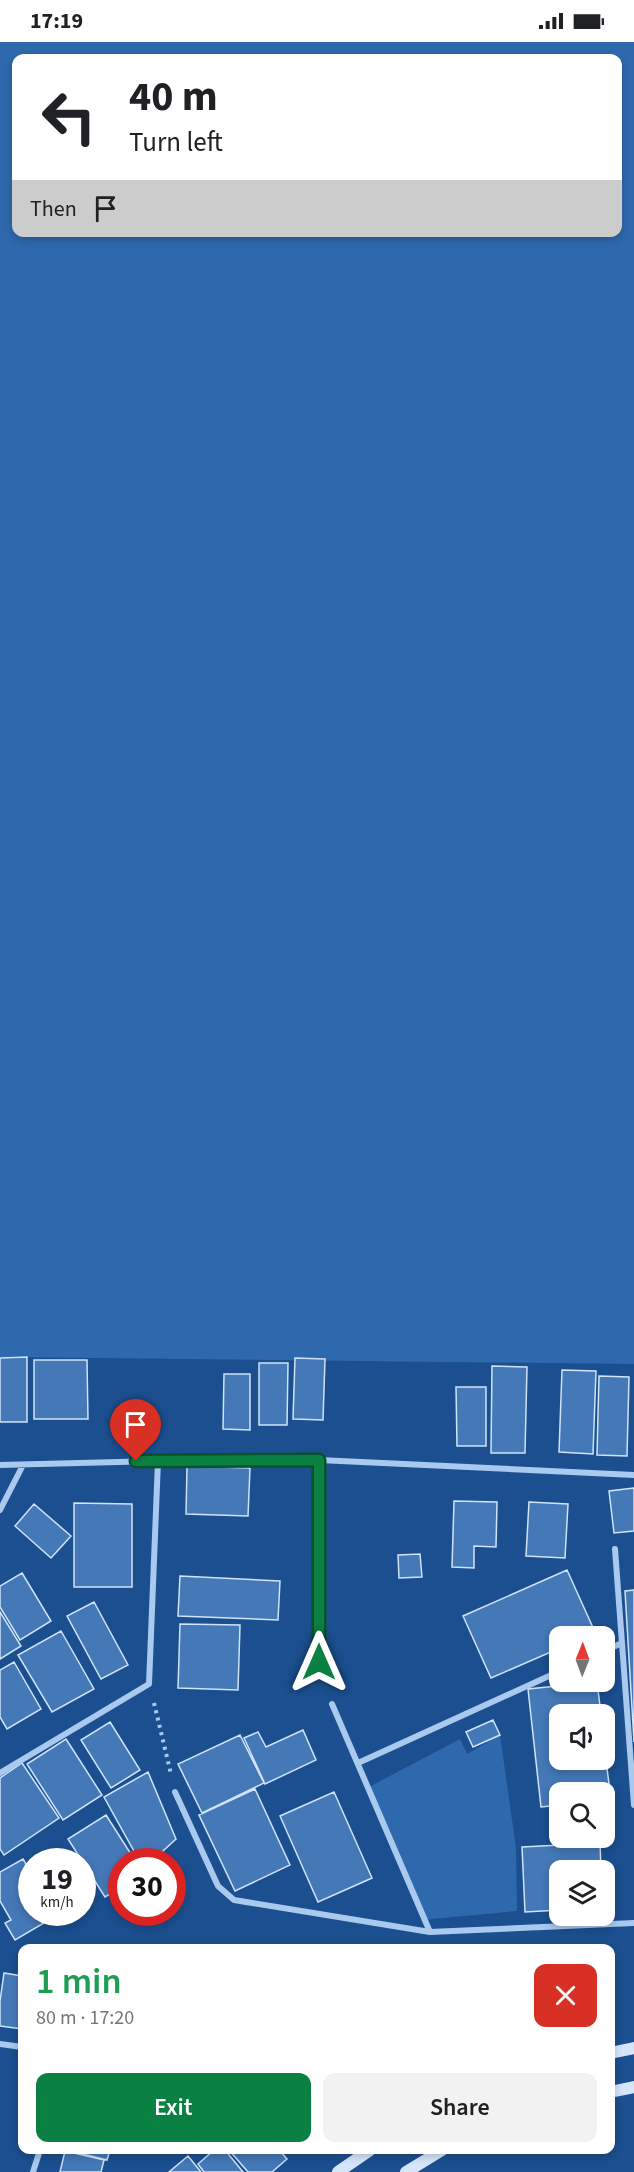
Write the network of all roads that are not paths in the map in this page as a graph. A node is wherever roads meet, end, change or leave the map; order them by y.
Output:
1 (319, 1460) junction
2 (158, 1461) junction
3 (0, 1465) edge
4 (23, 1465) junction
5 (634, 1475) edge
6 (0, 1510) edge
7 (615, 1549) dead end
8 (622, 1643) junction
9 (615, 1646) edge
10 (319, 1662) dead end
11 (549, 1676) edge
12 (332, 1704) dead end
13 (358, 1763) junction
14 (0, 1773) edge
15 (175, 1792) road end
16 (634, 1805) edge
17 (634, 1923) edge
18 (430, 1932) junction
19 (0, 2044) edge
20 (18, 2047) edge
21 (634, 2048) edge
22 (615, 2052) edge
23 (634, 2087) edge
24 (615, 2091) edge
25 (39, 2154) edge
26 (364, 2154) edge
27 (435, 2154) edge
28 (33, 2172) edge
29 (338, 2172) edge
30 (406, 2172) edge

1 - 2 street
1 - 5 street
1 - 10 street
2 - 4 street
2 - 14 street
3 - 4 street
4 - 6 street
7 - 8 street
8 - 9 street
8 - 16 street
11 - 13 street
12 - 13 street
13 - 18 street
15 - 18 street
17 - 18 street
19 - 20 street
21 - 22 street
23 - 24 street
25 - 28 street
26 - 29 street
27 - 30 street

